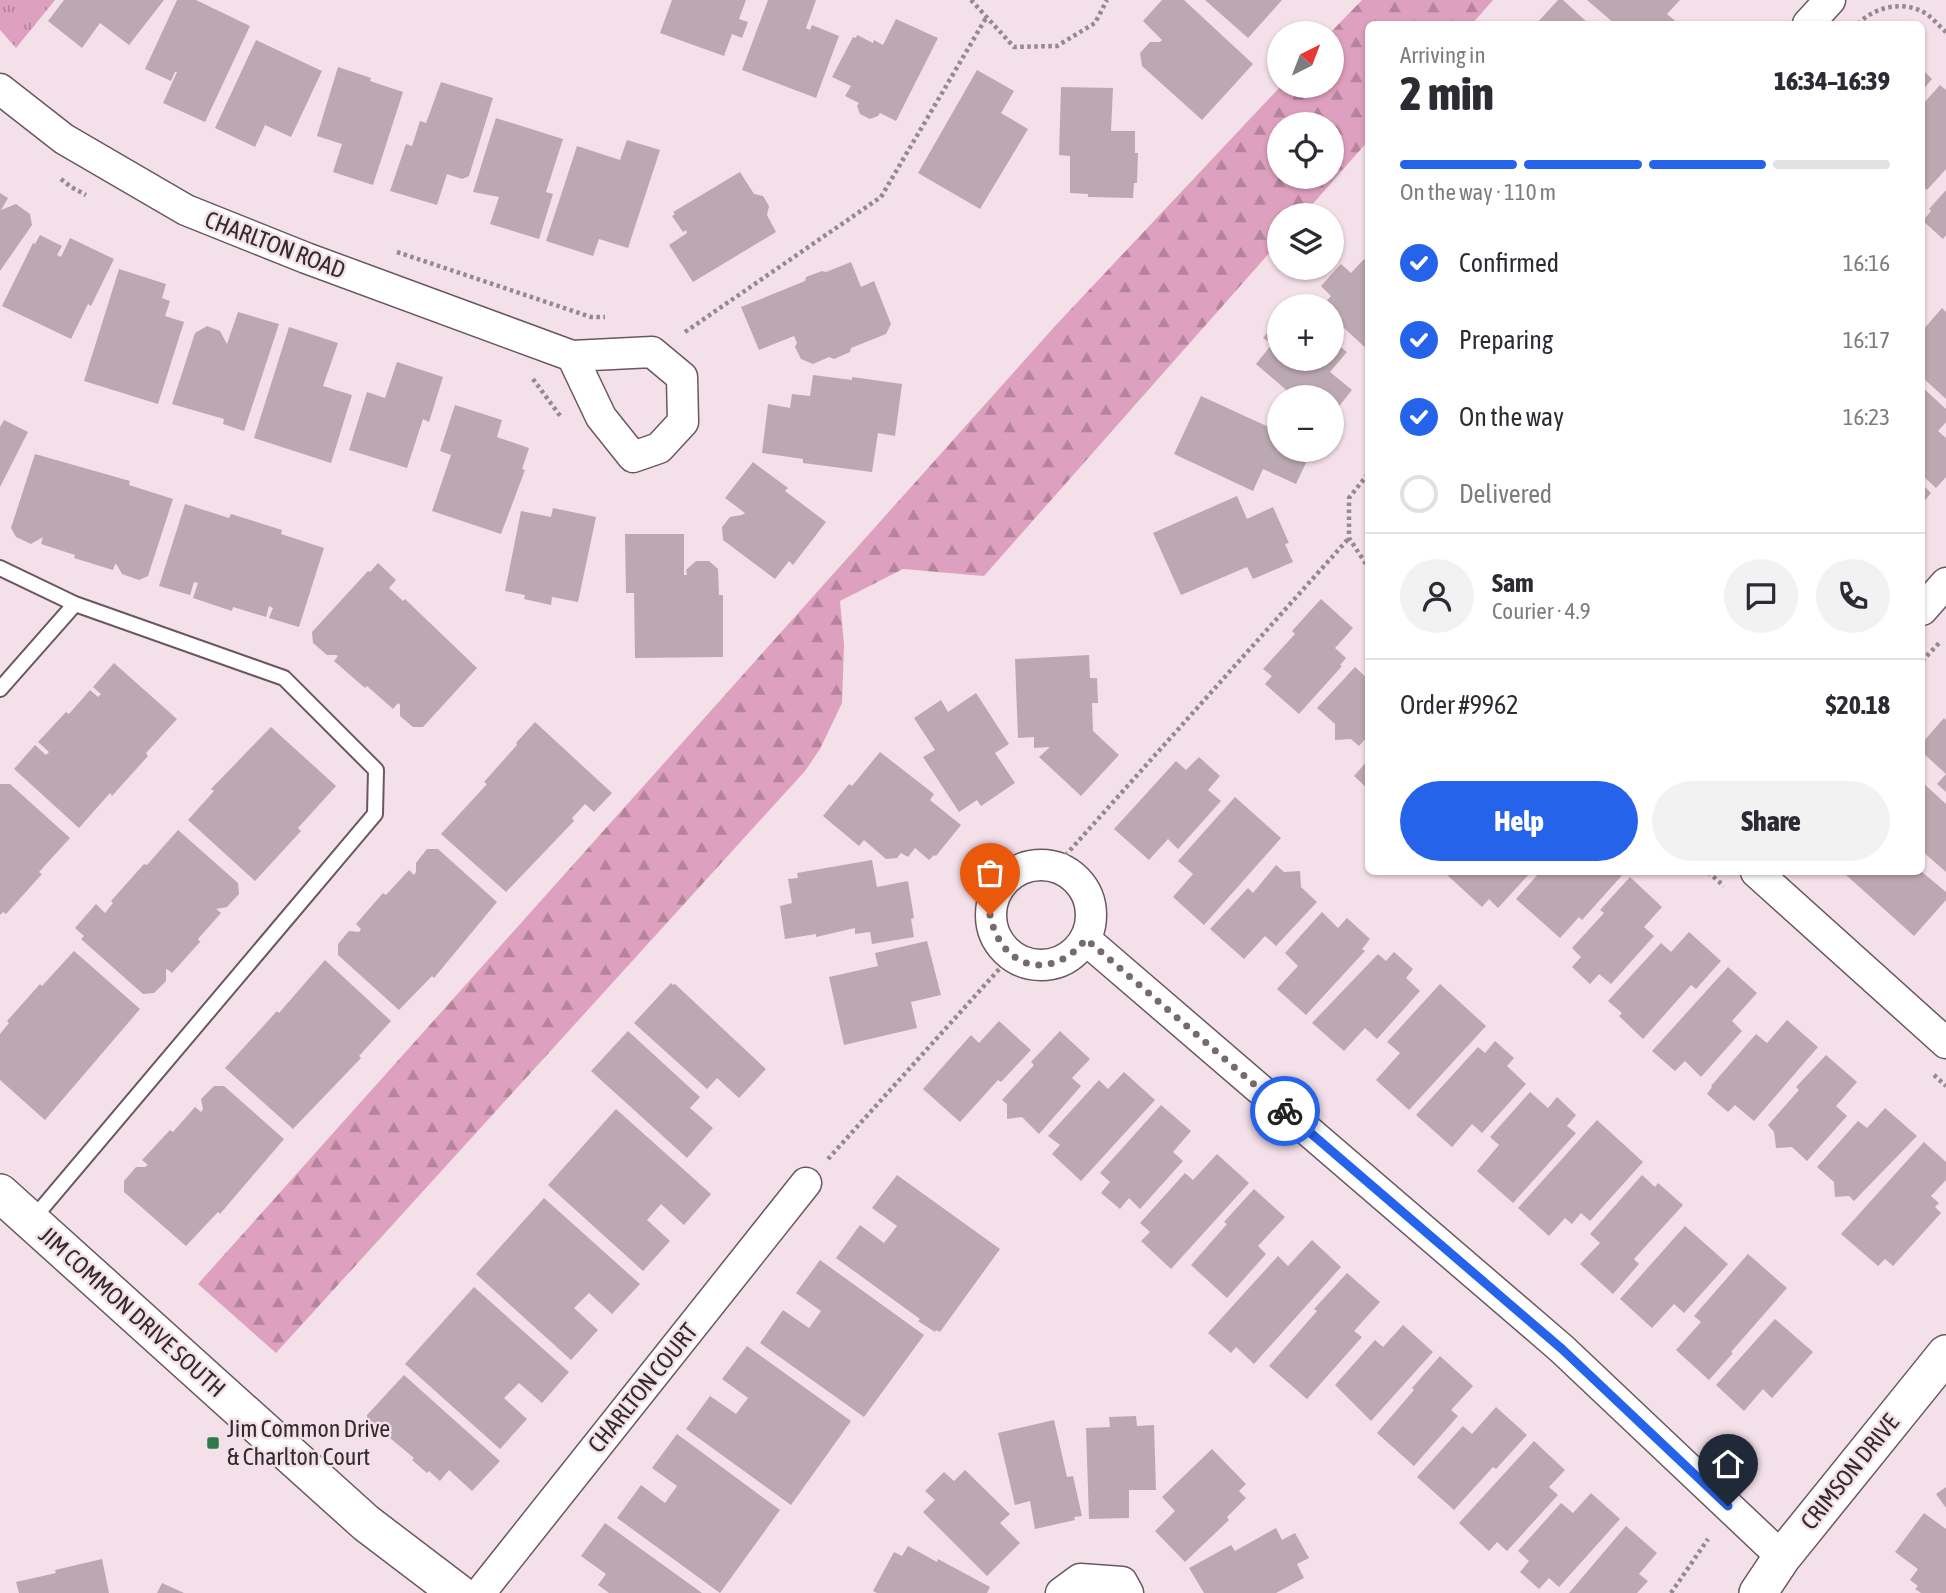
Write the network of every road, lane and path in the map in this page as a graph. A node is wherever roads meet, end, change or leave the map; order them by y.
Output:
1 (971, 0) edge
2 (1107, 0) edge
3 (1830, 0) edge
4 (986, 18) junction
5 (1811, 21) edge
6 (1861, 21) edge
7 (1946, 32) edge
8 (0, 89) edge
9 (385, 248) dead end
10 (616, 317) dead end
11 (674, 328) dead end
12 (572, 356) dead end
13 (1365, 478) edge
14 (1349, 538) junction
15 (1365, 562) edge
16 (0, 568) edge
17 (1946, 583) edge
18 (75, 604) junction
19 (1925, 607) edge
20 (1946, 635) edge
21 (1925, 659) edge
22 (0, 689) edge
23 (1056, 866) junction
24 (1759, 875) edge
25 (1086, 939) junction
26 (1011, 956) junction
27 (1946, 1043) edge
28 (806, 1183) joint
29 (0, 1193) edge
30 (31, 1221) junction
31 (1946, 1354) edge
32 (1708, 1539) dead end
33 (1782, 1557) junction
34 (458, 1593) edge
35 (480, 1593) edge
36 (1061, 1593) edge
37 (1128, 1593) edge
38 (1671, 1593) edge
39 (1758, 1593) edge

1 - 4 path
2 - 4 path
3 - 5 street
4 - 11 path
6 - 7 path
8 - 12 street, CHARLTON ROAD
9 - 10 path
13 - 14 path
14 - 15 path
14 - 23 path
16 - 18 lane
17 - 19 street
18 - 22 lane
18 - 30 lane
20 - 21 path
23 - 25 street
23 - 26 street
24 - 27 street
25 - 26 street
25 - 33 street
26 - 28 path
28 - 35 street, CHARLTON COURT
29 - 30 street, JIM COMMON DRIVE SOUTH
30 - 34 street, JIM COMMON DRIVE SOUTH
31 - 33 street, CRIMSON DRIVE
32 - 38 path
33 - 39 street, CRIMSON DRIVE
36 - 37 street

